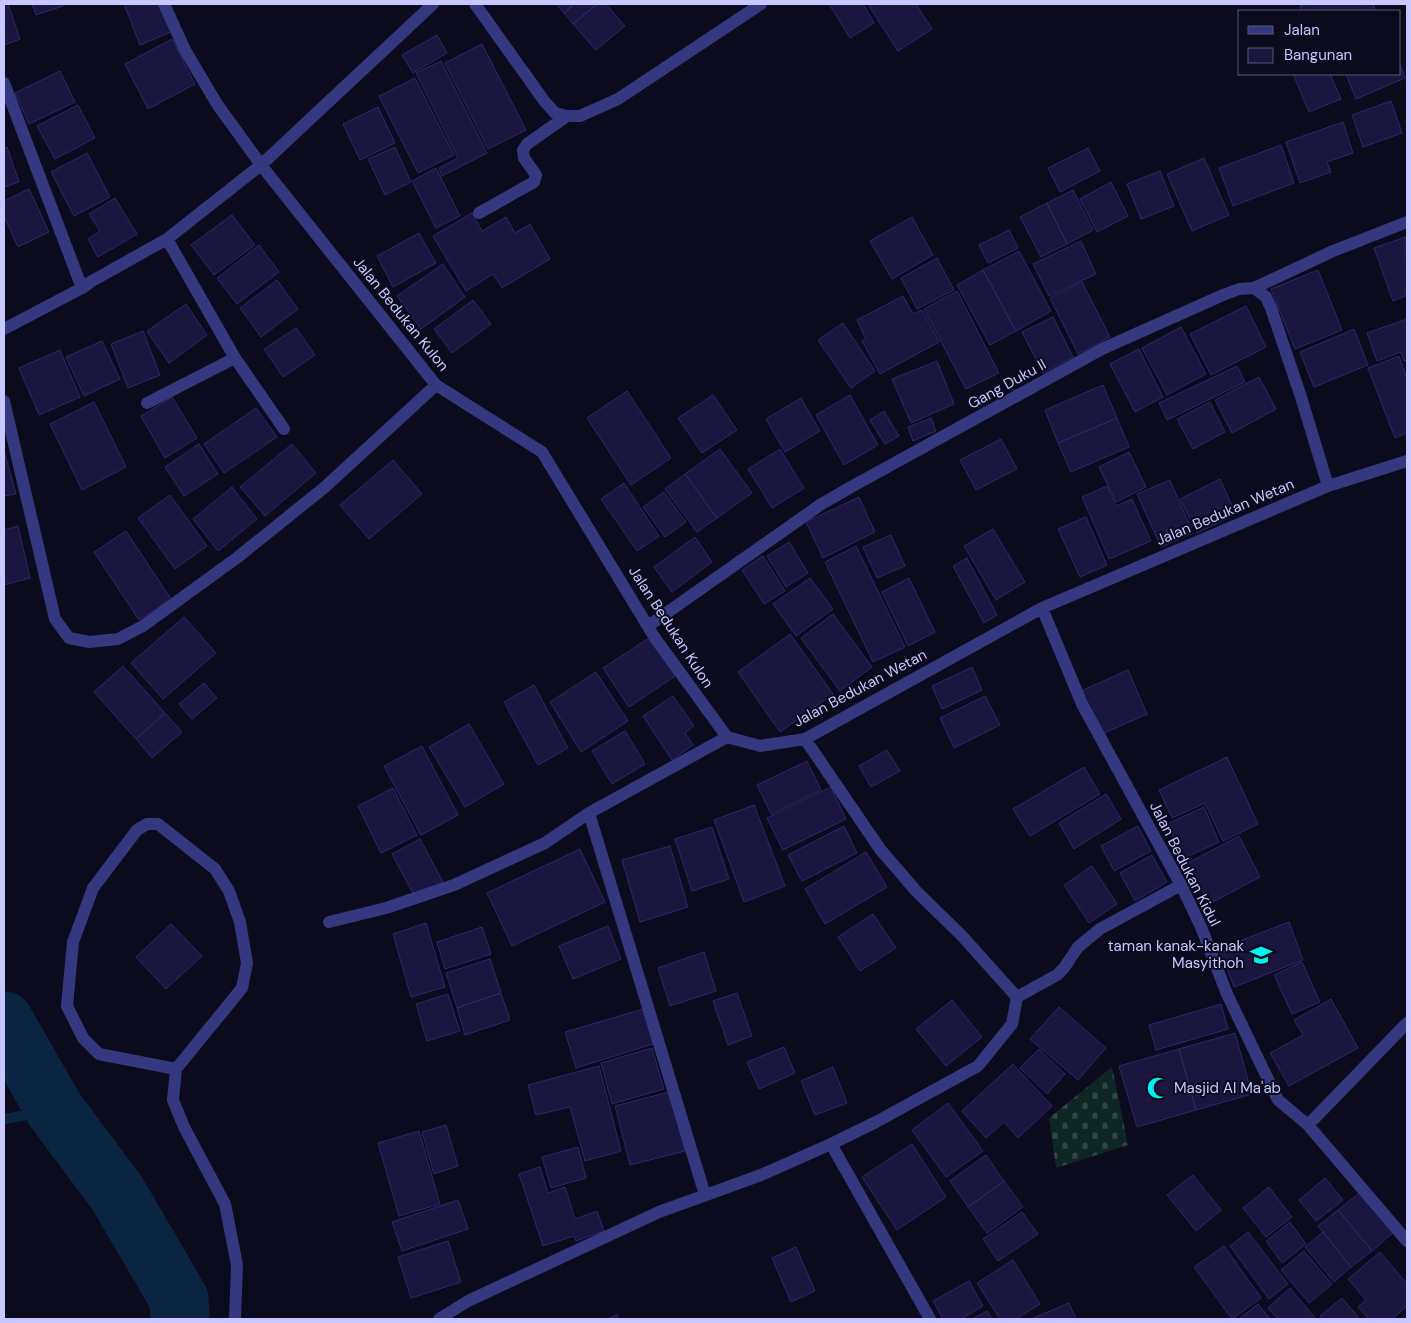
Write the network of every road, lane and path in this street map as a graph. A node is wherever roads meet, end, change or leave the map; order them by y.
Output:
1 (164, 4) edge
2 (433, 4) edge
3 (475, 4) edge
4 (761, 4) edge
5 (4, 83) edge
6 (567, 116) junction
7 (261, 164) junction
8 (479, 213) dead end
9 (1407, 222) edge
10 (167, 239) junction
11 (82, 288) junction
12 (1254, 288) junction
13 (4, 329) edge
14 (235, 358) junction
15 (436, 385) junction
16 (4, 401) edge
17 (147, 403) dead end
18 (284, 428) dead end
19 (1407, 461) edge
20 (1328, 486) junction
21 (1042, 608) junction
22 (648, 626) junction
23 (727, 737) junction
24 (805, 739) junction
25 (589, 813) junction
26 (1181, 885) junction
27 (329, 922) dead end
28 (1017, 997) junction
29 (1407, 1023) edge
30 (176, 1069) junction
31 (1308, 1126) junction
32 (831, 1144) junction
33 (705, 1195) junction
34 (1407, 1241) edge
35 (235, 1319) edge
36 (439, 1319) edge
37 (930, 1319) edge

1 - 7 street, Jalan Bedukan Kulon
2 - 7 street
3 - 6 street
4 - 6 street
5 - 11 street
6 - 8 street
7 - 10 street
7 - 15 street, Jalan Bedukan Kulon
9 - 12 street, Gang Duku II
10 - 11 street
10 - 14 street
11 - 13 street
12 - 20 street
12 - 22 street, Gang Duku II
14 - 17 street
14 - 18 street
15 - 16 street
15 - 22 street, Jalan Bedukan Kulon
19 - 20 street, Jalan Bedukan Wetan
20 - 21 street, Jalan Bedukan Wetan
21 - 24 street, Jalan Bedukan Wetan
21 - 26 street, Jalan Bedukan Kidul
22 - 23 street, Jalan Bedukan Kulon
23 - 24 street, Jalan Bedukan Wetan
23 - 25 street
24 - 28 street
25 - 27 street
25 - 33 street
26 - 28 street
26 - 31 street, Jalan Bedukan Kidul
28 - 32 street
29 - 31 street
30 - 30 street
30 - 35 street
31 - 34 street, Jalan Bedukan Kidul
32 - 33 street
32 - 37 street
33 - 36 street

